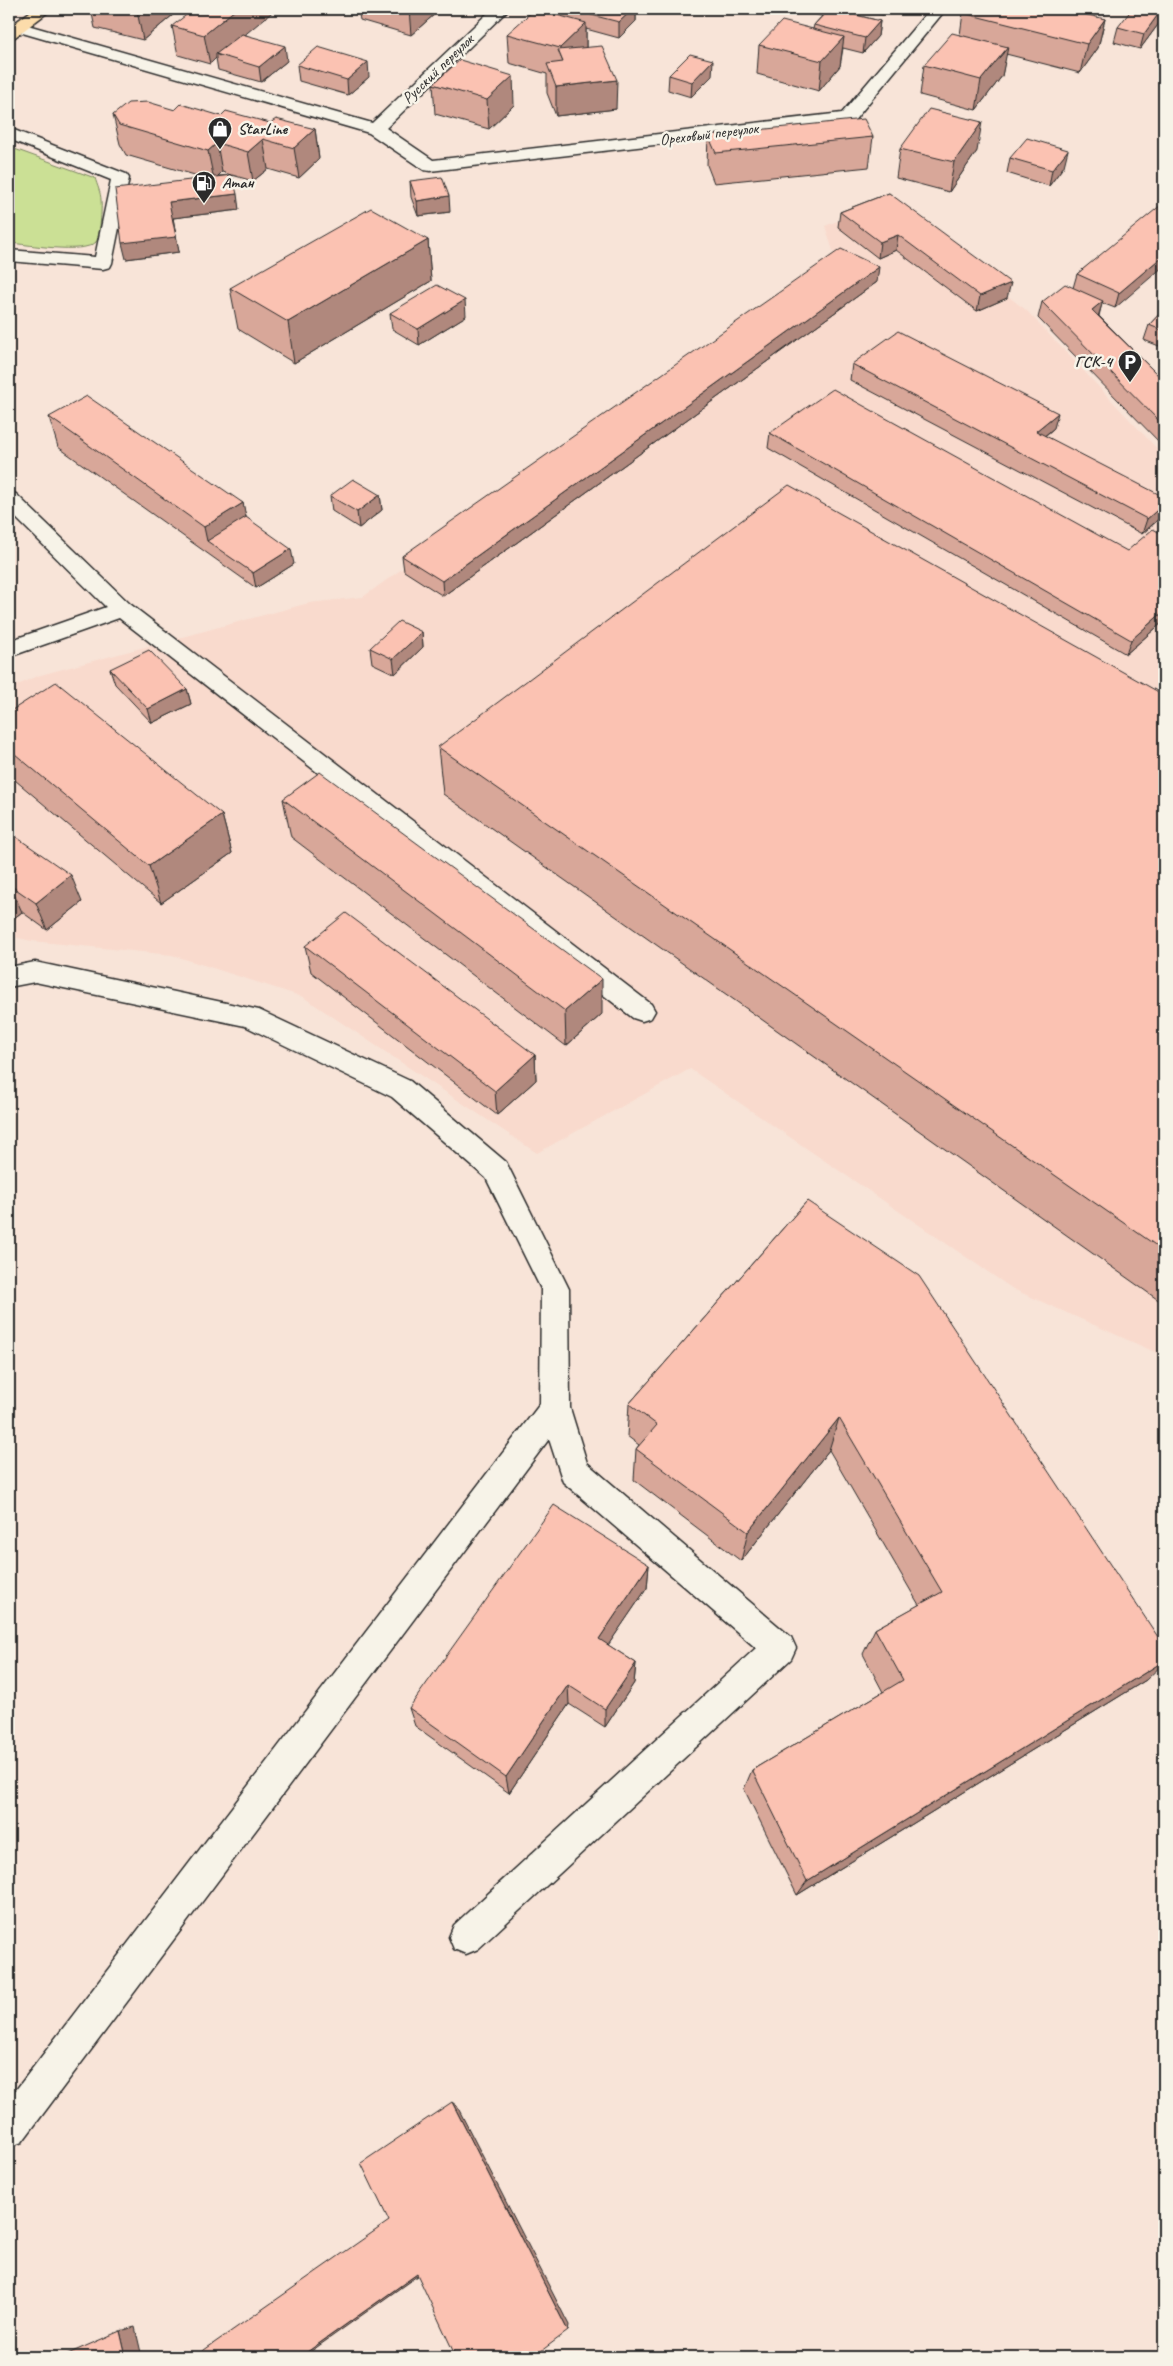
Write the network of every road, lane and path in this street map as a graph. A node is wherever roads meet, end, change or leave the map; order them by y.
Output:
1 (44, 9) edge
2 (501, 9) edge
3 (938, 9) edge
4 (14, 31) edge
5 (375, 129) junction
6 (9, 133) edge
7 (9, 256) edge
8 (9, 499) edge
9 (122, 609) junction
10 (9, 649) edge
11 (9, 977) edge
12 (642, 1011) dead end
13 (555, 1408) junction
14 (466, 1937) dead end
15 (9, 2129) edge

1 - 4 main road
2 - 5 street, Русский переулок
3 - 5 street, Ореховый переулок
4 - 5 street
6 - 7 street
8 - 9 street
9 - 10 street
9 - 12 street
11 - 13 street
13 - 14 street
13 - 15 street

